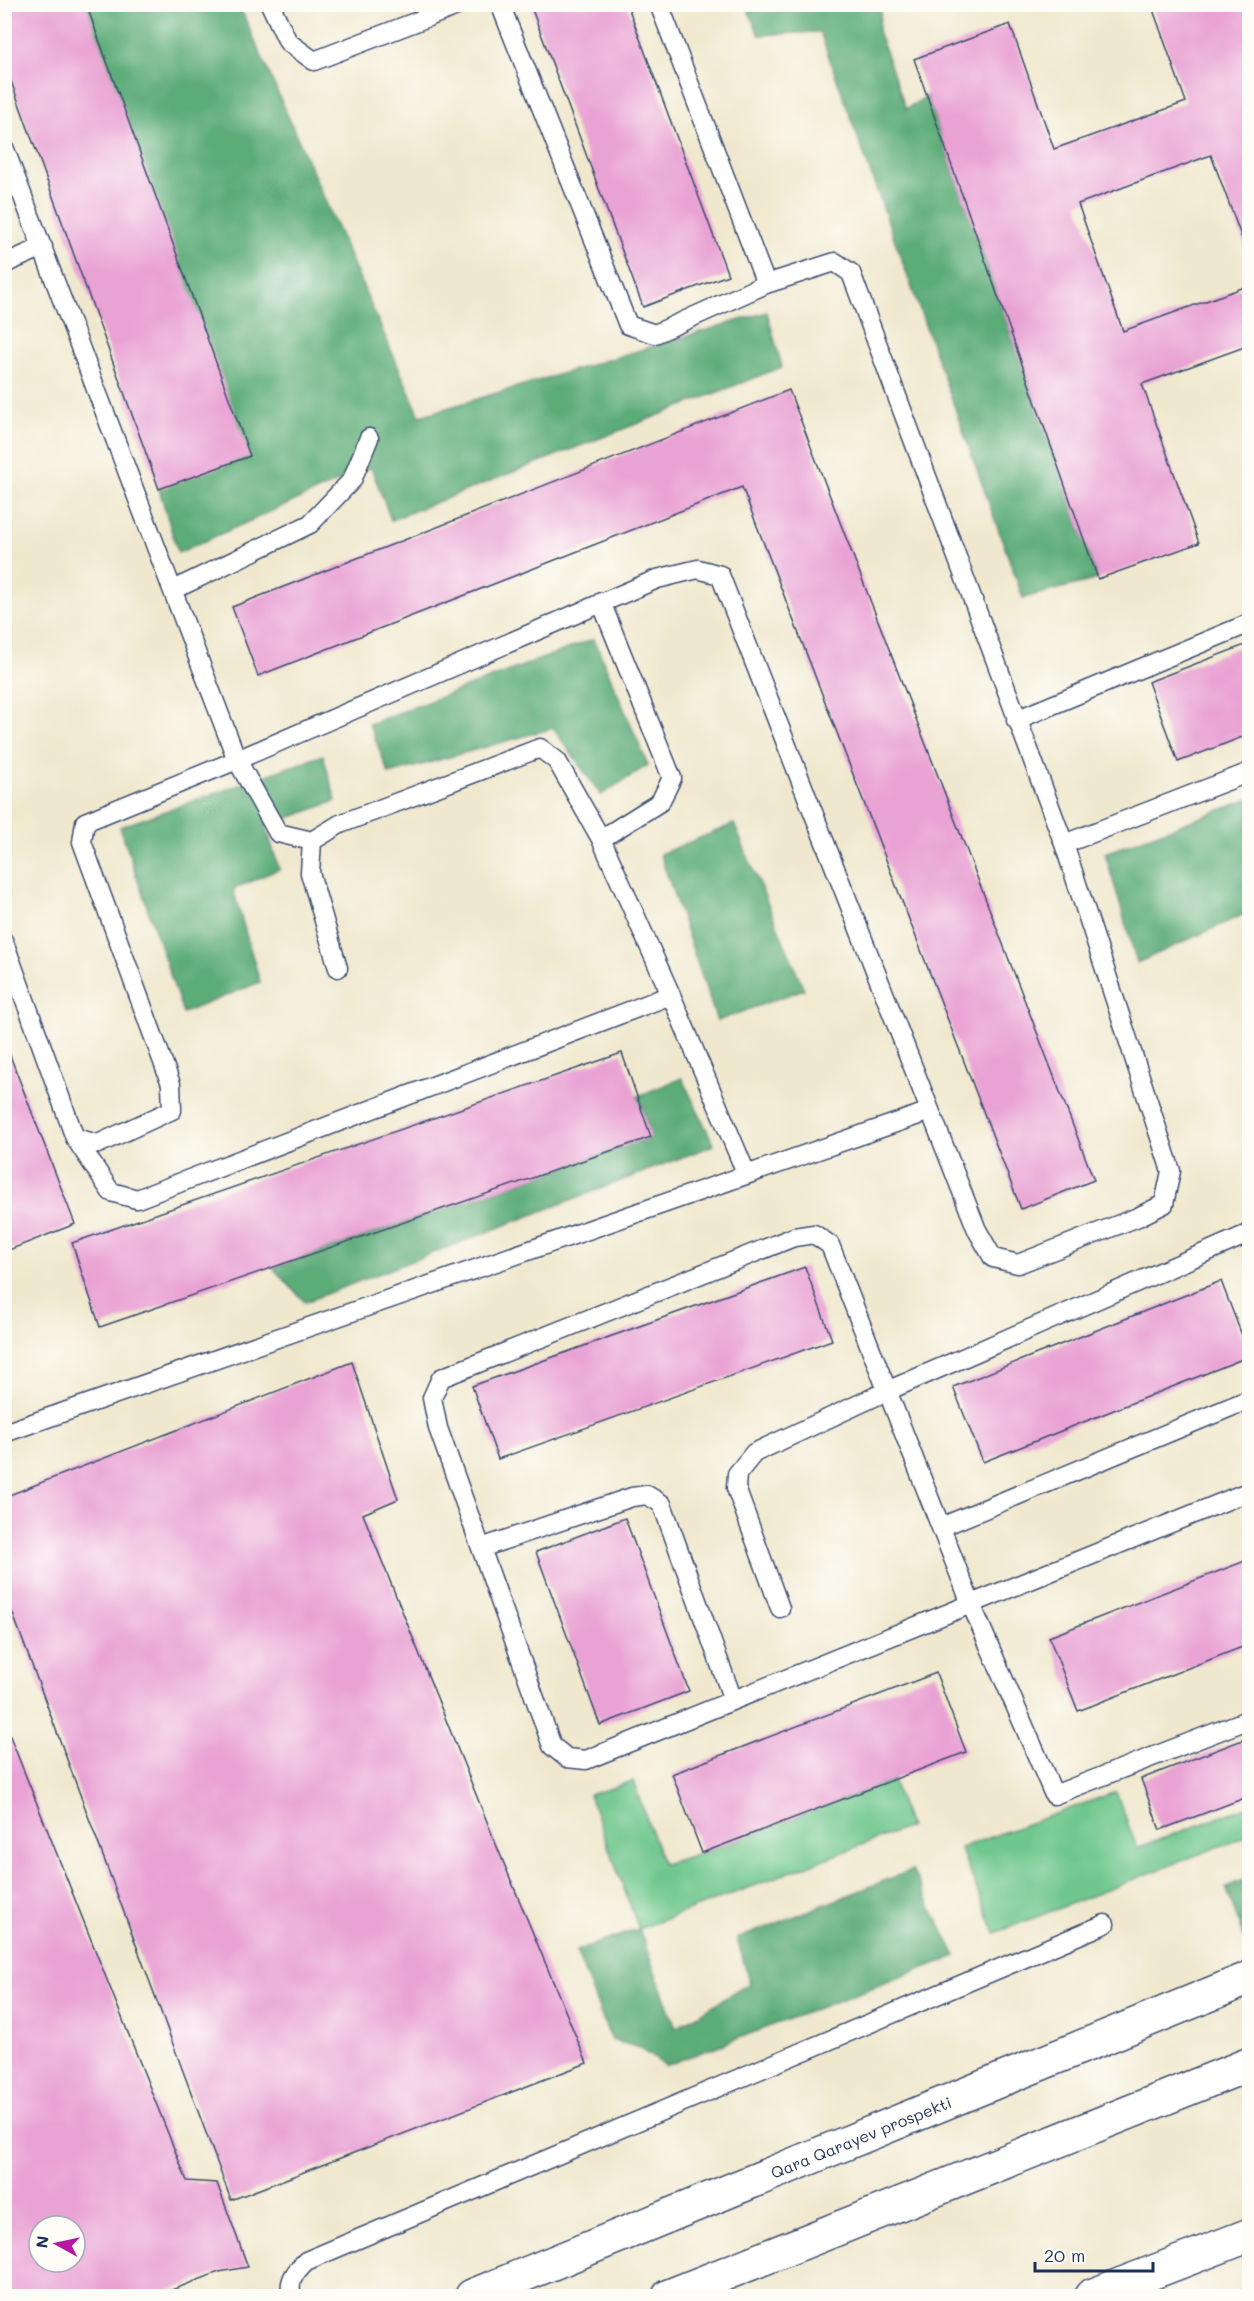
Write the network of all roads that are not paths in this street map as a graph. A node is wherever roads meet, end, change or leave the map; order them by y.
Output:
1 (270, 4) edge
2 (462, 4) edge
3 (500, 4) edge
4 (659, 4) edge
5 (4, 147) edge
6 (43, 247) junction
7 (4, 264) edge
8 (766, 284) junction
9 (369, 438) dead end
10 (173, 590) junction
11 (601, 602) junction
12 (1250, 623) edge
13 (1016, 720) junction
14 (237, 760) junction
15 (1250, 772) edge
16 (601, 840) junction
17 (312, 841) junction
18 (1064, 844) junction
19 (4, 942) edge
20 (338, 968) dead end
21 (671, 996) junction
22 (930, 1111) junction
23 (75, 1138) junction
24 (746, 1173) junction
25 (1250, 1233) edge
26 (887, 1391) junction
27 (1250, 1400) edge
28 (4, 1433) edge
29 (1250, 1491) edge
30 (941, 1527) junction
31 (481, 1548) junction
32 (971, 1604) junction
33 (780, 1608) dead end
34 (733, 1700) junction
35 (1250, 1719) edge
36 (1106, 1924) dead end
37 (1250, 1978) edge
38 (1250, 2064) edge
39 (1250, 2235) edge
40 (292, 2296) edge
41 (472, 2296) edge
42 (669, 2296) edge
43 (1090, 2296) edge

1 - 2 lane
3 - 8 lane
4 - 8 lane
5 - 6 lane
6 - 7 lane
6 - 10 lane
8 - 13 lane
9 - 10 lane
10 - 14 lane
11 - 14 lane
11 - 16 lane
11 - 22 lane
12 - 13 lane
13 - 18 lane
14 - 17 lane
14 - 23 lane
15 - 18 lane
16 - 17 lane
16 - 21 lane
17 - 20 lane
18 - 22 lane
19 - 23 lane
21 - 23 lane
21 - 24 lane
22 - 24 lane
24 - 28 lane
25 - 26 lane
26 - 30 lane
26 - 31 lane
26 - 33 lane
27 - 30 lane
29 - 32 lane
30 - 32 lane
31 - 34 lane
31 - 34 lane
32 - 34 lane
32 - 35 lane
36 - 40 lane
37 - 41 main road, Qara Qarayev prospekti
38 - 42 main road
39 - 43 main road

